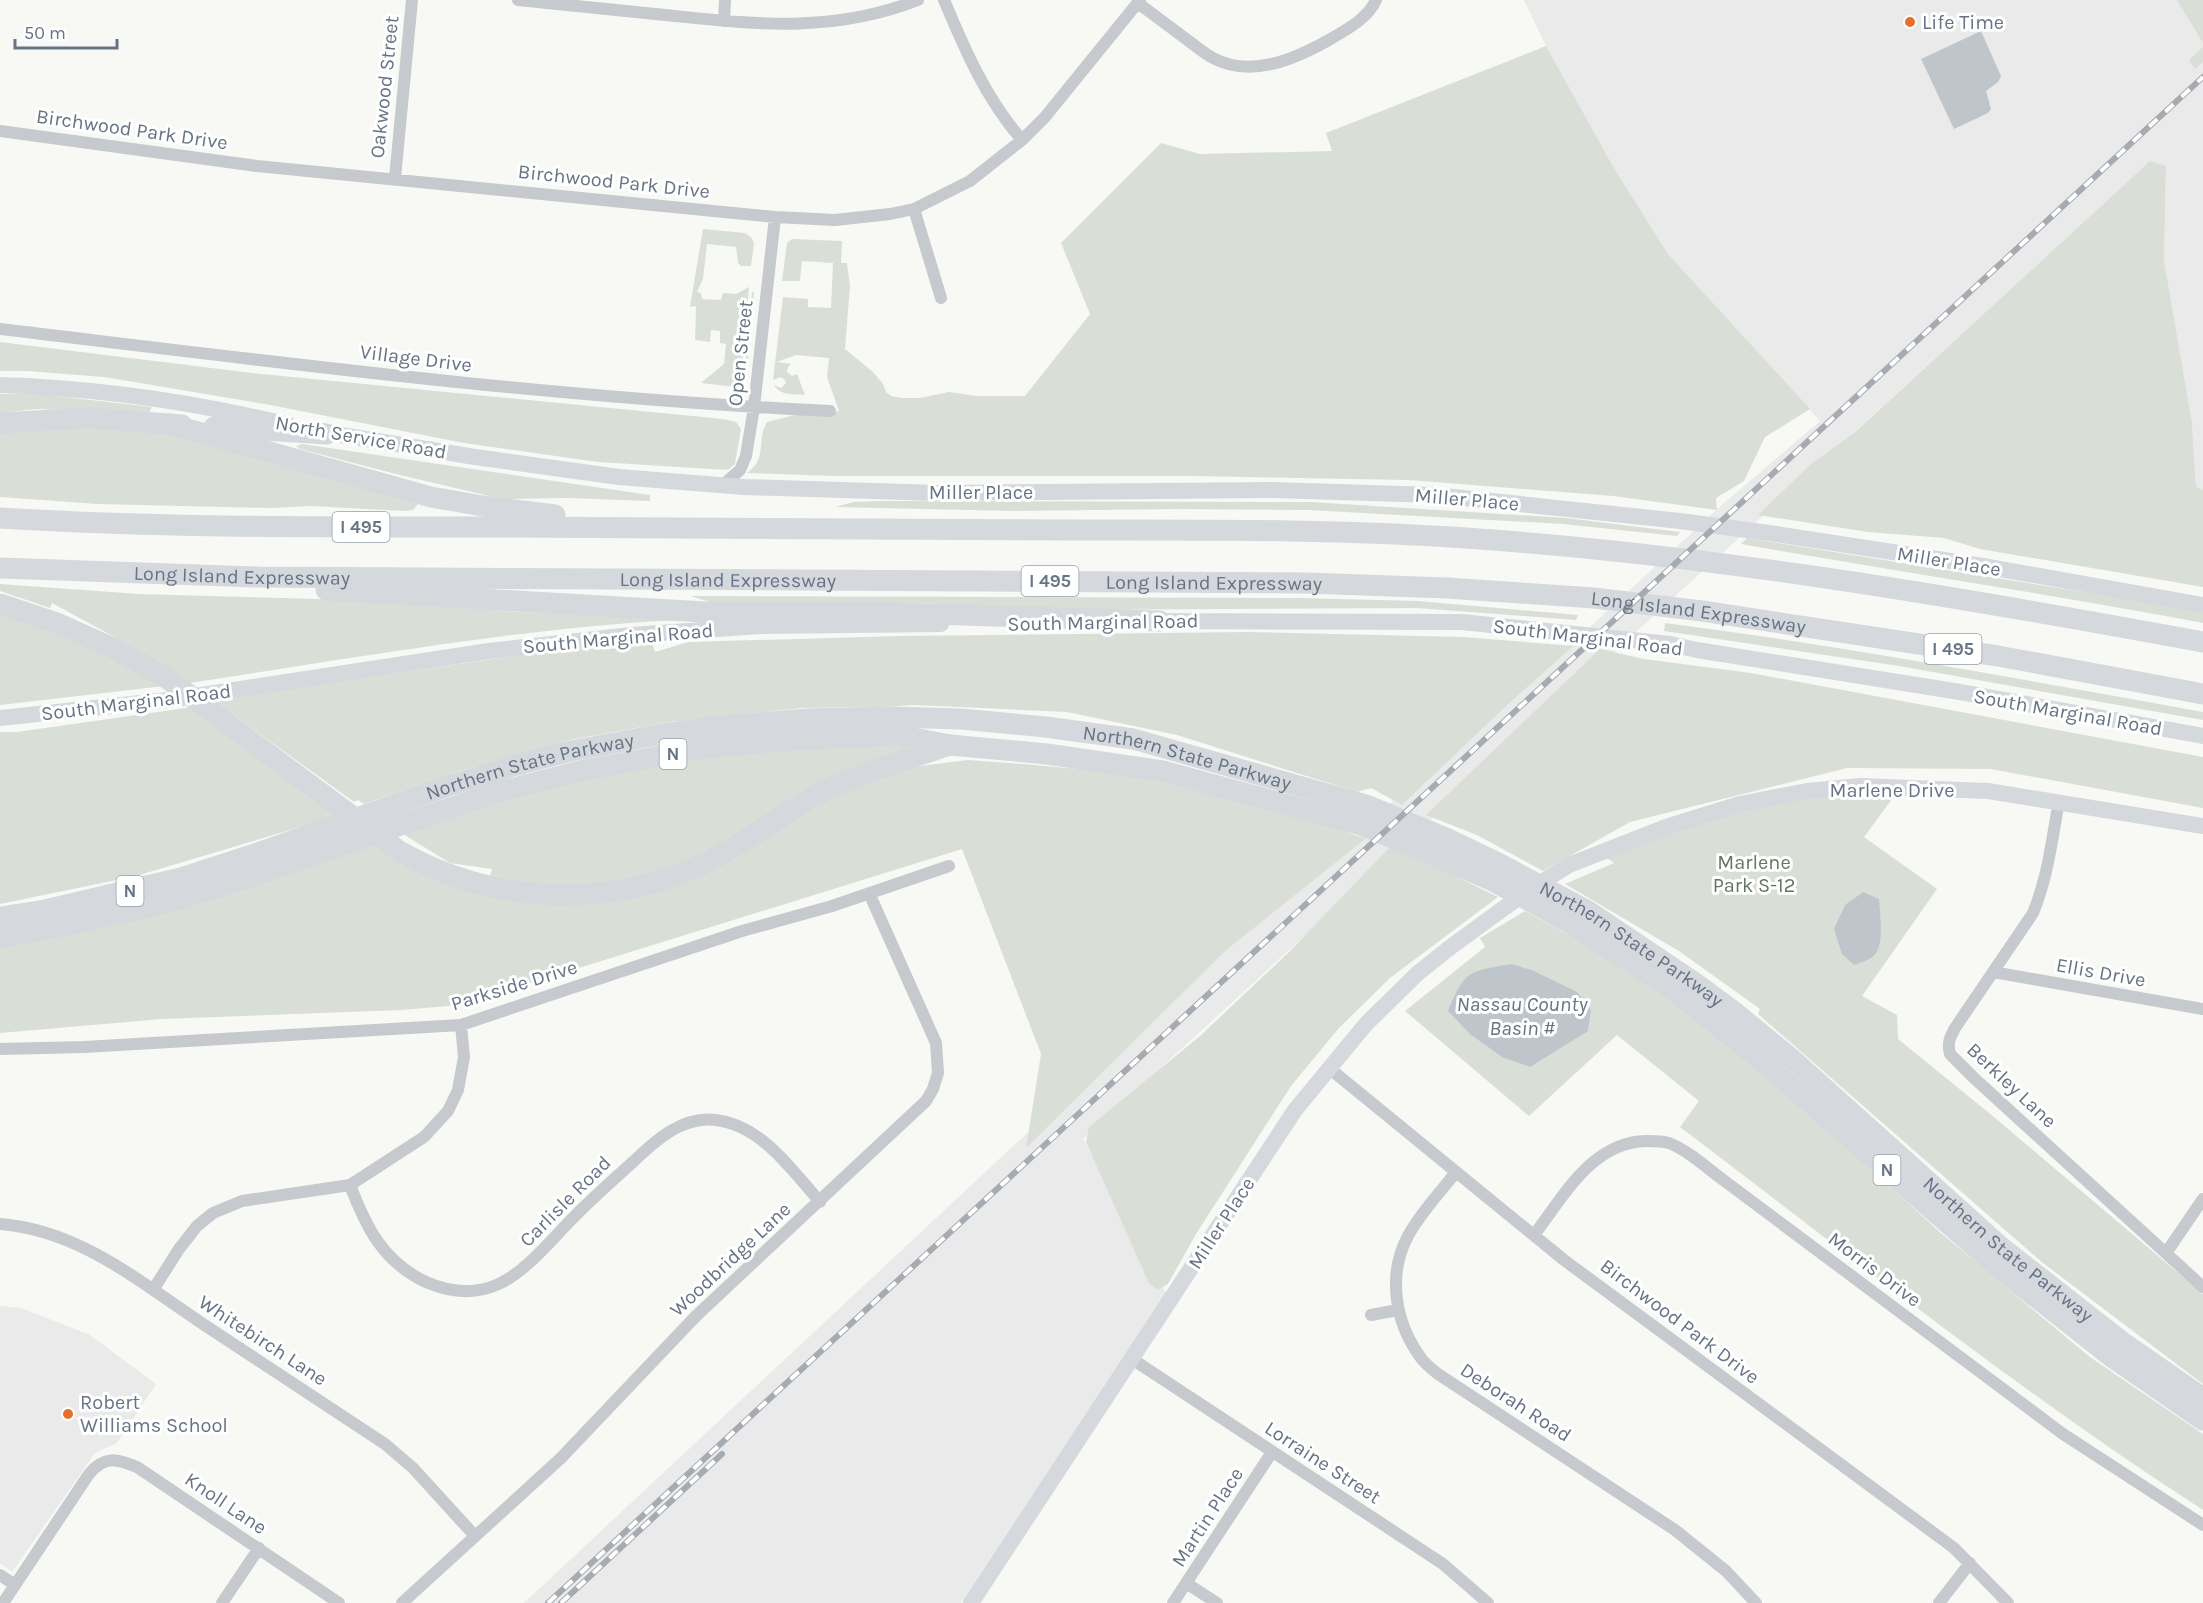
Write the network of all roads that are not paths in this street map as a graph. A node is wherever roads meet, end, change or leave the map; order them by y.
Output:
1 (412, 0) edge
2 (518, 0) edge
3 (725, 0) edge
4 (918, 0) edge
5 (944, 0) edge
6 (1376, 0) edge
7 (532, 1) edge
8 (1139, 2) edge
9 (724, 21) junction
10 (0, 131) edge
11 (1022, 140) junction
12 (394, 178) junction
13 (914, 209) junction
14 (775, 217) junction
15 (942, 298) dead end
16 (0, 329) edge
17 (0, 385) edge
18 (754, 407) junction
19 (830, 411) dead end
20 (0, 423) edge
21 (169, 424) junction
22 (327, 434) junction
23 (723, 485) junction
24 (0, 518) edge
25 (705, 528) junction
26 (0, 568) edge
27 (258, 577) junction
28 (0, 604) edge
29 (2203, 605) edge
30 (1160, 621) junction
31 (2203, 642) edge
32 (2203, 694) edge
33 (0, 718) edge
34 (2203, 736) edge
35 (950, 745) junction
36 (2059, 801) junction
37 (1364, 815) junction
38 (2203, 826) edge
39 (949, 866) dead end
40 (1495, 872) junction
41 (1526, 892) joint
42 (869, 893) junction
43 (0, 917) edge
44 (0, 938) edge
45 (1993, 972) junction
46 (2203, 1010) edge
47 (461, 1025) junction
48 (0, 1049) edge
49 (1329, 1068) junction
50 (1455, 1173) junction
51 (350, 1185) junction
52 (2203, 1199) edge
53 (820, 1202) junction
54 (0, 1224) edge
55 (1534, 1235) junction
56 (2166, 1253) junction
57 (2203, 1287) edge
58 (153, 1290) junction
59 (1398, 1310) junction
60 (1371, 1315) dead end
61 (1132, 1359) junction
62 (2203, 1398) edge
63 (2203, 1420) edge
64 (1272, 1452) junction
65 (2203, 1525) edge
66 (475, 1536) junction
67 (259, 1548) junction
68 (1970, 1563) junction
69 (0, 1575) edge
70 (1186, 1583) junction
71 (15, 1585) junction
72 (3, 1603) edge
73 (222, 1603) edge
74 (339, 1603) edge
75 (402, 1603) edge
76 (971, 1603) edge
77 (1173, 1603) edge
78 (1217, 1603) edge
79 (1488, 1603) edge
80 (1756, 1603) edge
81 (1939, 1603) edge
82 (2008, 1603) edge

1 - 12 street, Oakwood Street
2 - 7 street
3 - 9 street
4 - 9 street
5 - 11 street
6 - 8 street
7 - 9 street
8 - 11 street, Birchwood Park Drive
10 - 12 street, Birchwood Park Drive
11 - 13 street, Birchwood Park Drive
12 - 14 street, Birchwood Park Drive
13 - 14 street, Birchwood Park Drive
13 - 15 street
14 - 18 street, Open Street
16 - 18 street, Village Drive
17 - 22 main road, North Service Road
18 - 19 street, Village Drive
18 - 23 street, Open Street
20 - 21 highway
21 - 22 highway
21 - 25 highway
22 - 23 main road, North Service Road
23 - 29 main road, Miller Place
24 - 25 highway, I 495
25 - 31 highway, I 495
26 - 27 highway, Long Island Expressway / I 495
27 - 30 highway
27 - 32 highway, Long Island Expressway / I 495
28 - 35 highway
30 - 33 main road, South Marginal Road
30 - 34 main road, South Marginal Road
35 - 37 highway, Northern State Parkway / N
35 - 44 highway, Northern State Parkway / N
36 - 38 main road, Marlene Drive
36 - 41 main road, Marlene Drive
36 - 45 street, Berkley Lane
37 - 40 highway, Northern State Parkway / N
37 - 43 highway, Northern State Parkway / N
39 - 42 street, Parkside Drive
40 - 62 highway, Northern State Parkway / N
40 - 63 highway, Northern State Parkway / N
41 - 49 main road, Miller Place
42 - 47 street, Parkside Drive
42 - 53 street, Woodbridge Lane
45 - 46 street, Ellis Drive
45 - 56 street, Berkley Lane
47 - 48 street, Parkside Drive
47 - 51 street
49 - 50 street, Birchwood Park Drive
49 - 61 main road, Miller Place
50 - 55 street, Birchwood Park Drive
50 - 59 street, Deborah Road
51 - 53 street, Carlisle Road
51 - 58 street
52 - 56 street
53 - 66 street, Woodbridge Lane
54 - 58 street, Whitebirch Lane
55 - 65 street, Morris Drive
55 - 68 street, Birchwood Park Drive
56 - 57 street, Berkley Lane
58 - 66 street, Whitebirch Lane
59 - 60 street
59 - 80 street, Deborah Road
61 - 64 street, Lorraine Street
61 - 76 main road, Miller Place
64 - 70 street, Martin Place
64 - 79 street, Lorraine Street
66 - 75 street, Woodbridge Lane
67 - 71 street, Knoll Lane
67 - 73 street
67 - 74 street, Knoll Lane
68 - 81 street
68 - 82 street, Birchwood Park Drive
69 - 71 street
70 - 77 street, Martin Place
70 - 78 street
71 - 72 street

